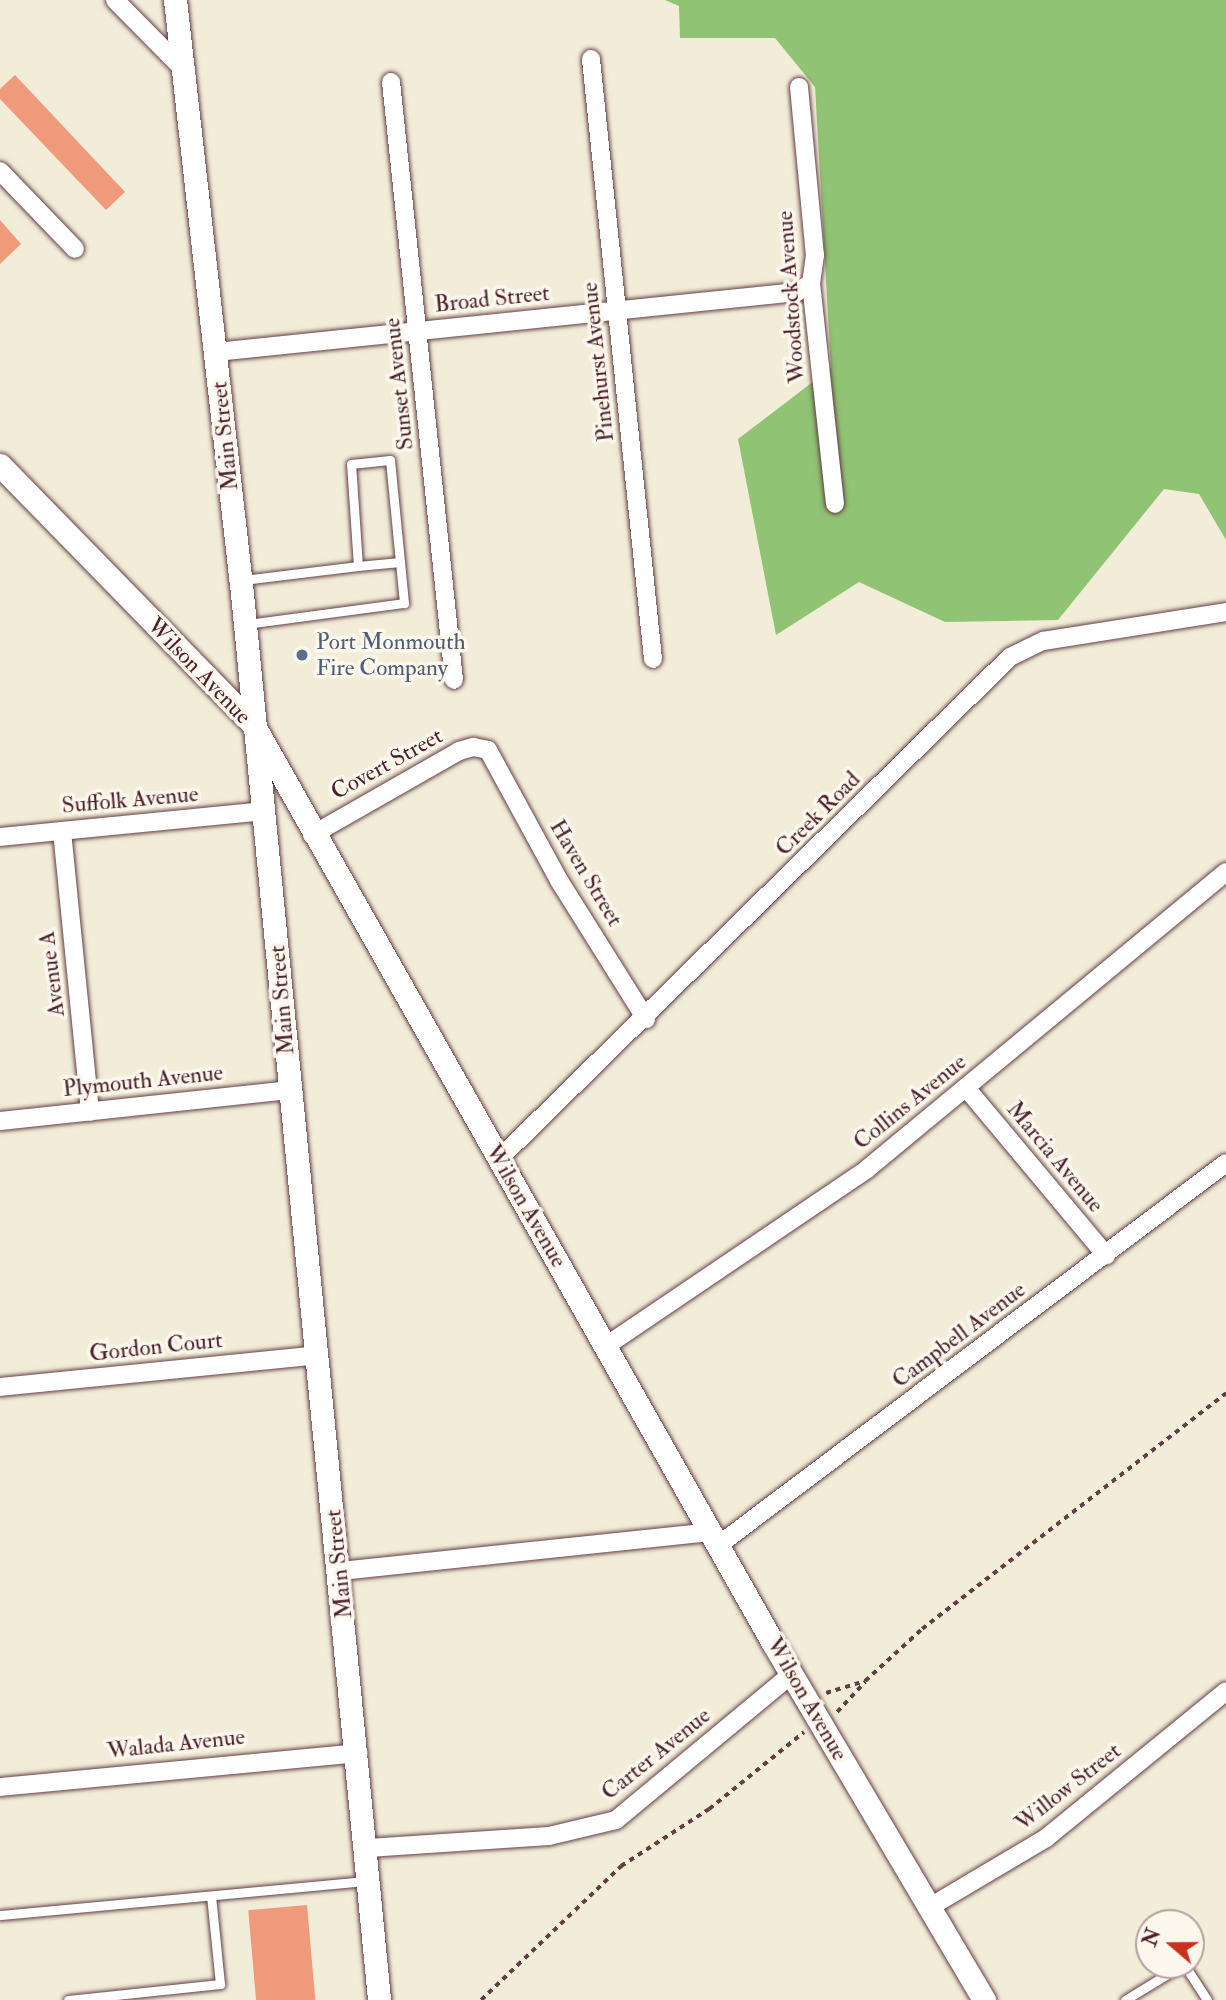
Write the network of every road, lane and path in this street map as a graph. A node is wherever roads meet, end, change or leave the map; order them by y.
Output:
1 (115, 0) edge
2 (175, 0) edge
3 (592, 60) dead end
4 (184, 70) junction
5 (391, 82) dead end
6 (799, 87) dead end
7 (0, 171) edge
8 (75, 249) dead end
9 (811, 284) junction
10 (618, 310) junction
11 (418, 331) junction
12 (216, 352) junction
13 (0, 465) edge
14 (835, 504) dead end
15 (400, 562) junction
16 (358, 566) junction
17 (241, 580) junction
18 (1226, 612) edge
19 (245, 624) junction
20 (653, 659) dead end
21 (454, 680) dead end
22 (253, 724) junction
23 (488, 751) joint
24 (264, 811) junction
25 (62, 831) junction
26 (312, 835) junction
27 (0, 837) edge
28 (1226, 873) edge
29 (646, 1019) junction
30 (967, 1089) junction
31 (291, 1090) junction
32 (90, 1112) junction
33 (0, 1121) edge
34 (499, 1159) junction
35 (1226, 1163) edge
36 (1106, 1255) junction
37 (606, 1346) junction
38 (318, 1355) junction
39 (0, 1387) edge
40 (1226, 1394) edge
41 (716, 1538) junction
42 (340, 1571) junction
43 (792, 1674) junction
44 (869, 1677) junction
45 (1226, 1691) edge
46 (822, 1694) dead end
47 (833, 1715) dead end
48 (811, 1728) dead end
49 (358, 1753) junction
50 (0, 1787) edge
51 (368, 1848) junction
52 (368, 1881) junction
53 (211, 1896) junction
54 (930, 1907) junction
55 (0, 1915) edge
56 (68, 2000) edge
57 (379, 2000) edge
58 (481, 2000) edge
59 (984, 2000) edge
60 (1125, 2000) edge
61 (1207, 2000) edge

1 - 4 street
2 - 4 street, Main Street
3 - 10 street, Pinehurst Avenue
4 - 12 street, Main Street
5 - 11 street, Sunset Avenue
6 - 9 street, Woodstock Avenue
7 - 8 street
9 - 10 street, Broad Street
9 - 14 street, Woodstock Avenue
10 - 11 street, Broad Street
10 - 20 street, Pinehurst Avenue
11 - 12 street, Broad Street
11 - 21 street, Sunset Avenue
12 - 17 street, Main Street
13 - 22 street, Wilson Avenue
15 - 16 lane
15 - 16 lane
15 - 19 lane
16 - 17 lane
17 - 19 street, Main Street
18 - 29 street, Creek Road
19 - 22 street, Main Street
22 - 24 street, Main Street
22 - 26 street, Wilson Avenue
23 - 26 street, Covert Street
23 - 29 street, Haven Street
24 - 25 street, Suffolk Avenue
24 - 31 street, Main Street
25 - 27 street, Suffolk Avenue
25 - 32 street, Avenue A
26 - 34 street, Wilson Avenue
28 - 30 street, Collins Avenue
29 - 34 street, Creek Road
30 - 36 street, Marcia Avenue
30 - 37 street, Collins Avenue
31 - 32 street, Plymouth Avenue
31 - 38 street, Main Street
32 - 33 street, Plymouth Avenue
34 - 37 street, Wilson Avenue
35 - 36 street, Campbell Avenue
36 - 41 street, Campbell Avenue
37 - 41 street, Wilson Avenue
38 - 39 street, Gordon Court
38 - 42 street, Main Street
40 - 44 path
41 - 42 street
41 - 43 street, Wilson Avenue
42 - 49 street, Main Street
43 - 51 street, Carter Avenue
43 - 54 street, Wilson Avenue
44 - 46 path
44 - 47 path
45 - 54 street, Willow Street
48 - 58 path
49 - 50 street, Walada Avenue
49 - 51 street, Main Street
51 - 52 street, Main Street
52 - 53 lane
52 - 57 street, Main Street
53 - 55 lane
53 - 56 lane
54 - 59 street, Wilson Avenue
60 - 61 lane

